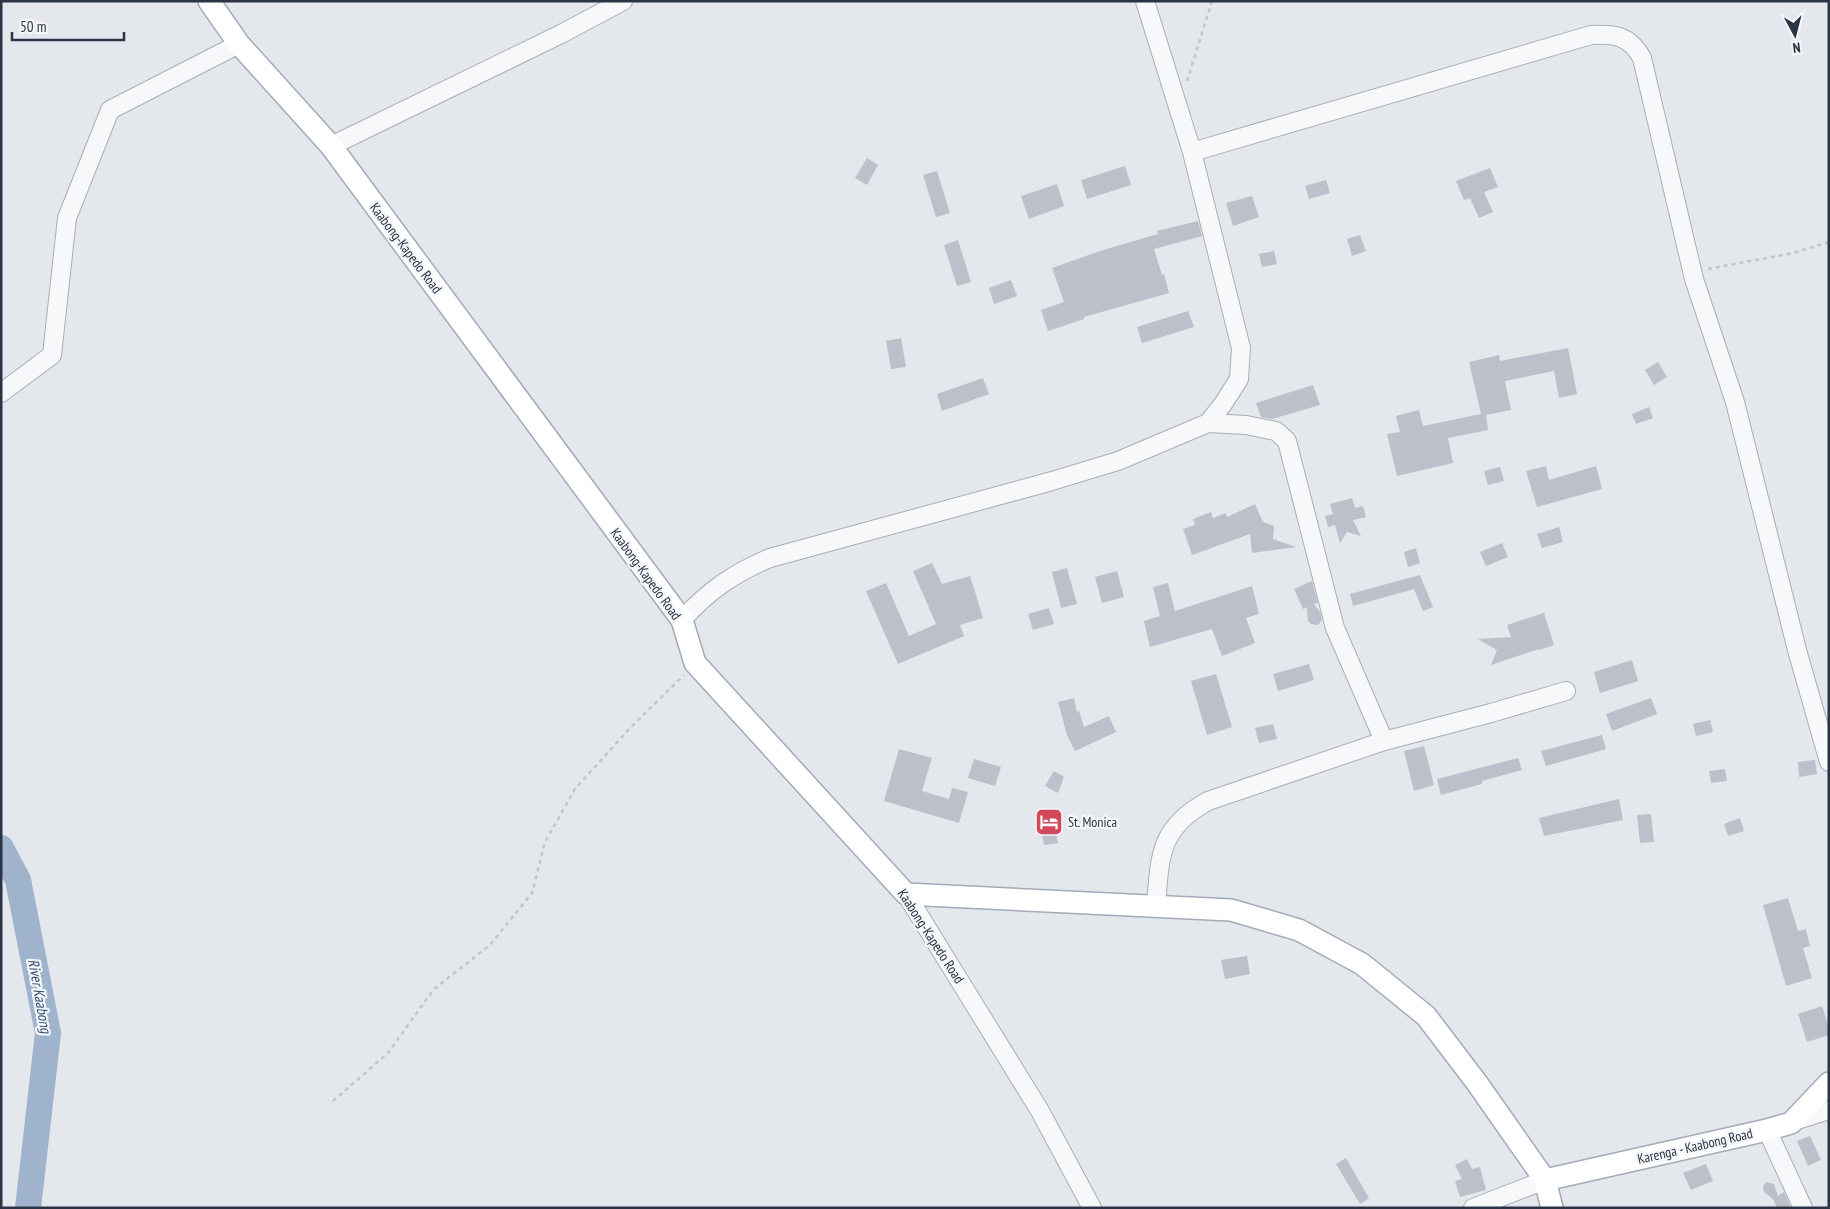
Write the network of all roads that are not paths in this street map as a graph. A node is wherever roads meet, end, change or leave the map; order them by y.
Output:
1 (209, 1) edge
2 (623, 1) edge
3 (1145, 1) edge
4 (239, 44) junction
5 (331, 146) junction
6 (1192, 152) junction
7 (1, 393) edge
8 (1208, 423) junction
9 (682, 620) junction
10 (1566, 691) dead end
11 (1384, 740) junction
12 (1829, 762) edge
13 (906, 894) junction
14 (1156, 906) junction
15 (1829, 1084) edge
16 (1829, 1110) edge
17 (1790, 1123) junction
18 (1767, 1130) junction
19 (1545, 1180) junction
20 (1092, 1208) edge
21 (1473, 1208) edge
22 (1552, 1208) edge
23 (1803, 1208) edge

1 - 4 main road, Kaabong-Kapedo Road
2 - 5 street
3 - 6 street
4 - 5 main road, Kaabong-Kapedo Road
4 - 7 street
5 - 9 main road, Kaabong-Kapedo Road
6 - 8 street
6 - 12 street
8 - 9 street
8 - 11 street
9 - 13 main road, Kaabong-Kapedo Road
10 - 11 street
11 - 14 street
13 - 14 main road
13 - 20 street, Kaabong-Kapedo Road
14 - 19 main road
15 - 17 main road, Karenga - Kaabong Road
16 - 17 street
17 - 18 main road, Karenga - Kaabong Road
18 - 19 main road, Karenga - Kaabong Road
18 - 23 street
19 - 21 street
19 - 22 main road

